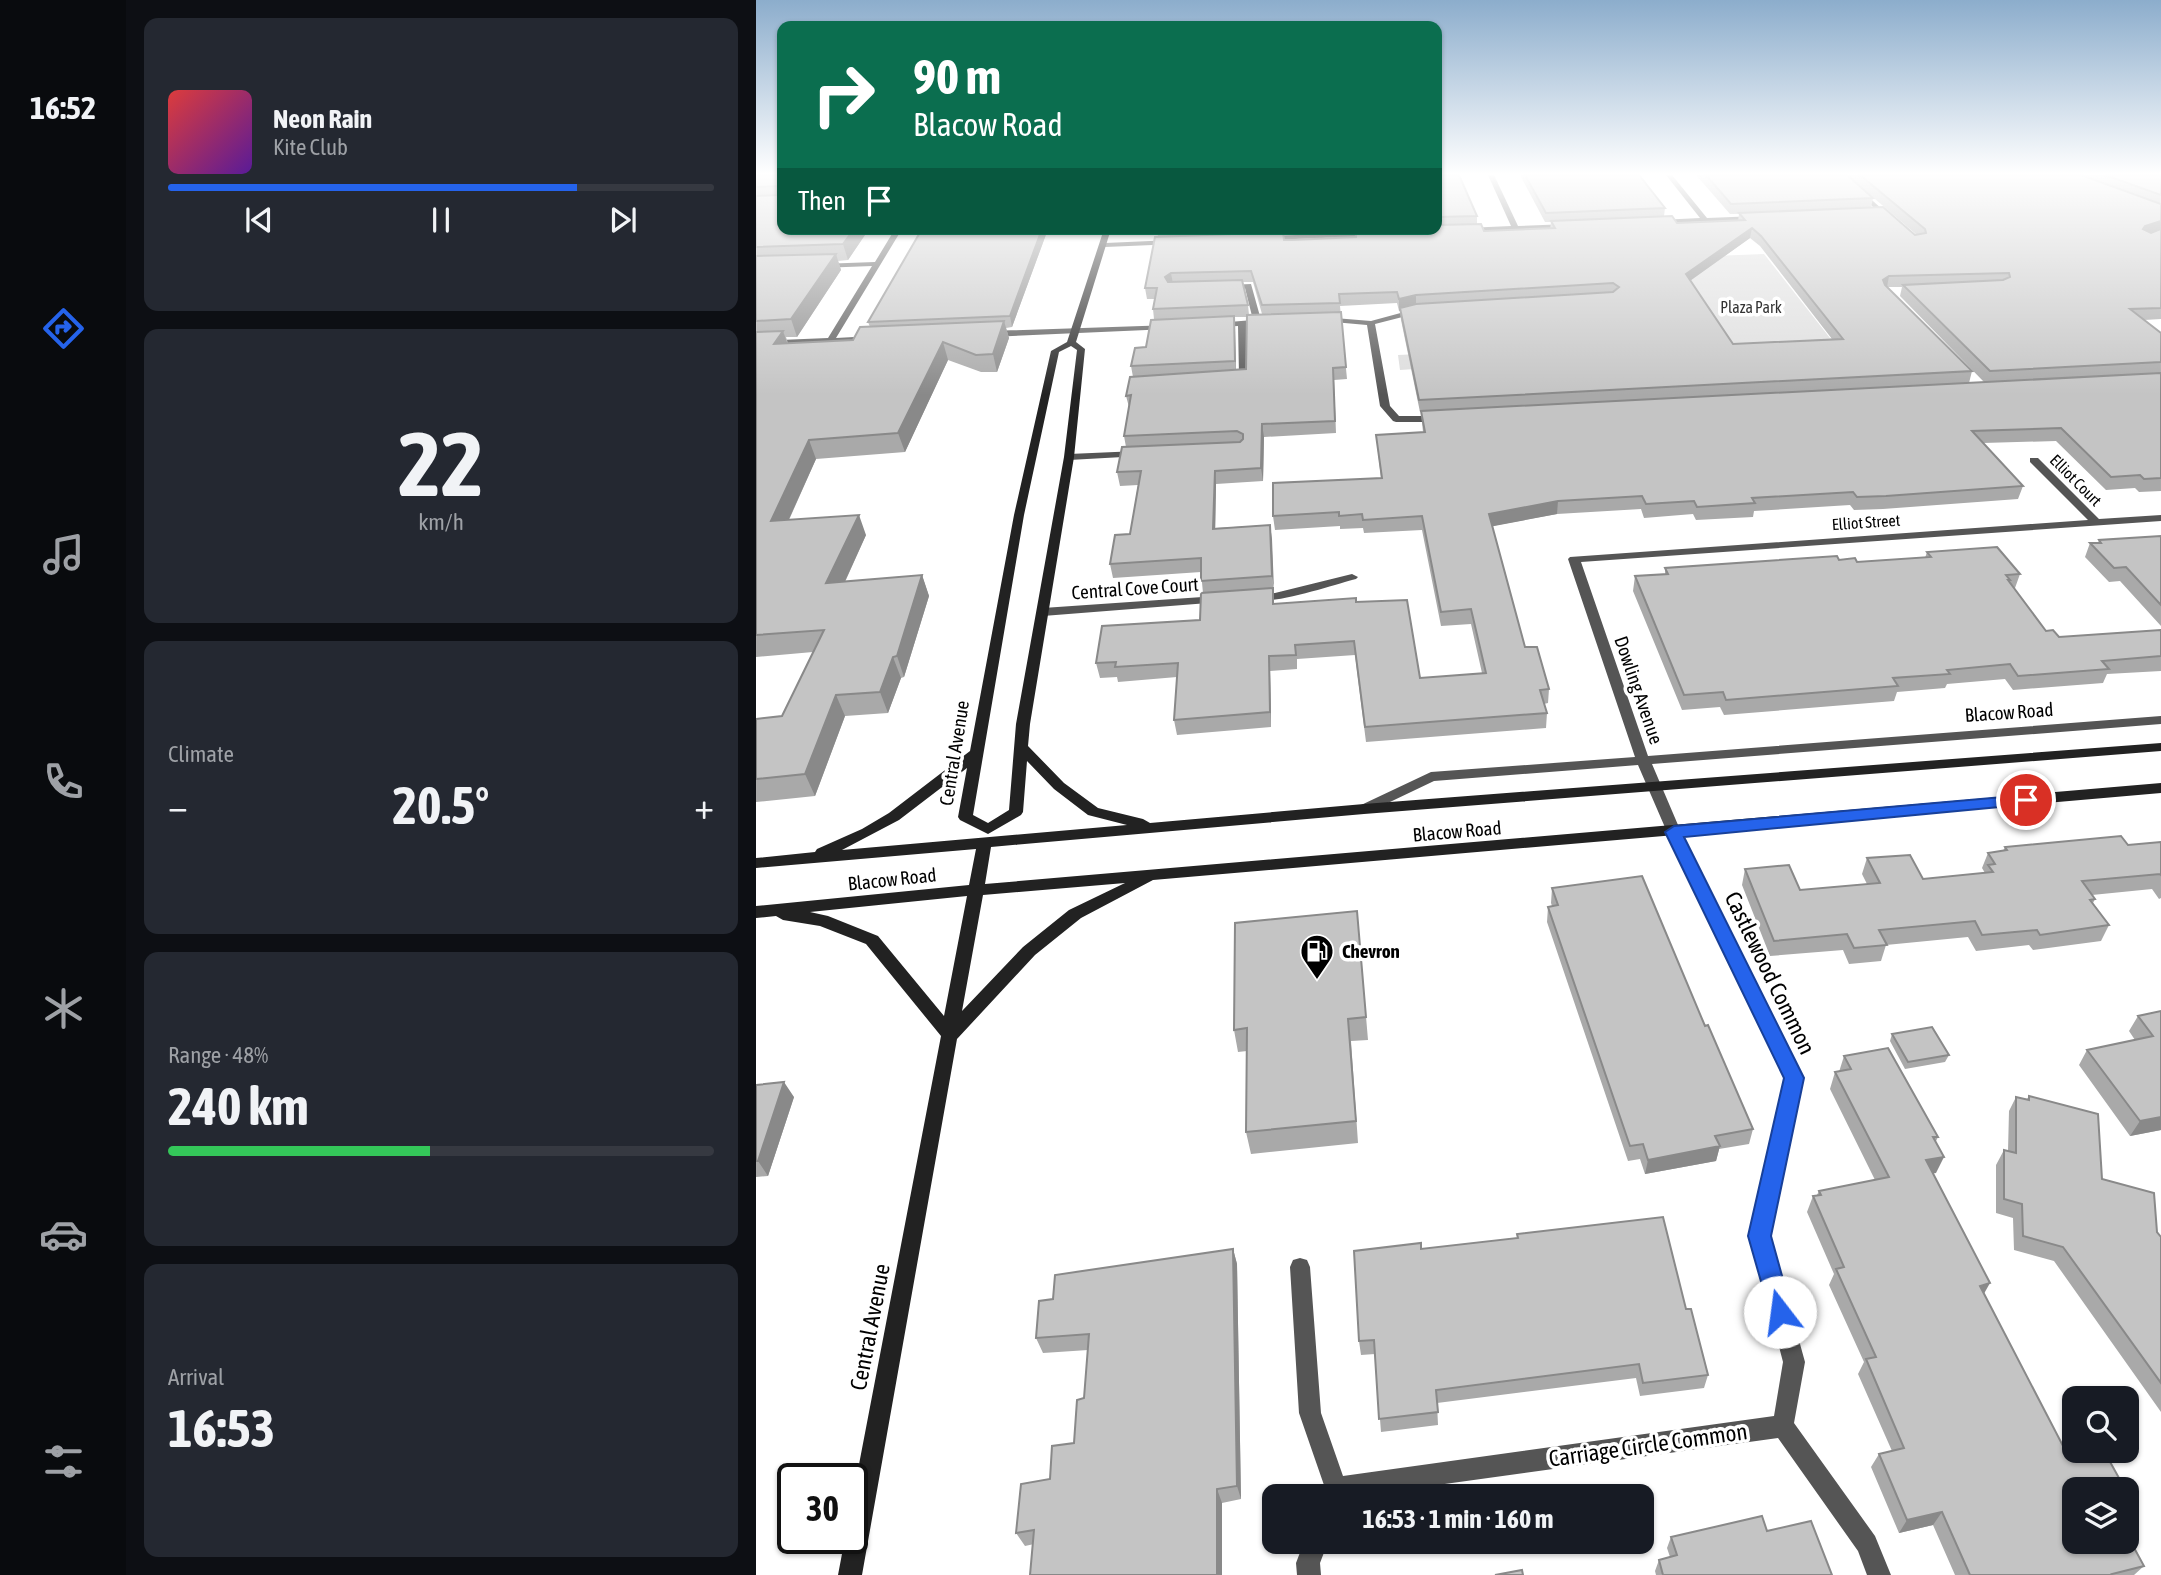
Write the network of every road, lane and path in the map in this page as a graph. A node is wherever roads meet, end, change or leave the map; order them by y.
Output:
1 (887, 248) edge
2 (1104, 248) edge
3 (878, 264) junction
4 (810, 266) edge
5 (1223, 287) edge
6 (1429, 310) edge
7 (1309, 320) edge
8 (1270, 322) edge
9 (1242, 323) junction
10 (1258, 323) junction
11 (1371, 323) junction
12 (1201, 325) edge
13 (1174, 327) edge
14 (1074, 331) junction
15 (978, 335) edge
16 (884, 338) edge
17 (831, 340) junction
18 (1071, 343) junction
19 (756, 344) edge
20 (1230, 378) edge
21 (1457, 418) edge
22 (1146, 454) edge
23 (1069, 457) junction
24 (2034, 460) dead end
25 (2161, 518) edge
26 (2096, 522) junction
27 (1574, 559) joint
28 (1352, 577) dead end
29 (1043, 612) junction
30 (2161, 720) edge
31 (1021, 747) junction
32 (2161, 747) edge
33 (976, 753) junction
34 (1642, 758) junction
35 (1655, 788) junction
36 (2161, 788) edge
37 (1364, 809) junction
38 (1154, 827) junction
39 (1674, 832) junction
40 (985, 841) junction
41 (811, 858) junction
42 (756, 863) edge
43 (1152, 876) junction
44 (975, 890) junction
45 (760, 911) edge
46 (950, 1035) junction
47 (1300, 1267) dead end
48 (1783, 1426) junction
49 (1332, 1484) edge
50 (1389, 1484) edge
51 (1311, 1554) edge
52 (850, 1575) edge
53 (1309, 1575) edge
54 (1879, 1575) edge

1 - 3 street
2 - 14 main road, Central Avenue
3 - 4 street
3 - 17 street
5 - 10 street
6 - 11 street
7 - 11 street
8 - 10 street
9 - 10 street
9 - 12 street
9 - 20 street
11 - 21 street
13 - 14 street
14 - 15 street
14 - 18 main road, Central Avenue
16 - 17 street
17 - 19 street
18 - 23 main road, Central Avenue
18 - 33 main road, Central Avenue
22 - 23 street
23 - 29 main road, Central Avenue
24 - 26 street, Elliot Court
25 - 26 street, Elliot Street
26 - 27 street, Elliot Street
27 - 34 street, Dowling Avenue
28 - 29 street, Central Cove Court
29 - 31 main road, Central Avenue
30 - 34 street, Blacow Road
31 - 33 main road, Central Avenue
31 - 38 main road
32 - 35 main road, Blacow Road
33 - 41 main road
34 - 35 street, Dowling Avenue
34 - 37 street, Blacow Road
35 - 37 main road, Blacow Road
35 - 39 street, Dowling Avenue
36 - 39 main road, Blacow Road
37 - 38 main road, Blacow Road
38 - 40 main road, Blacow Road
39 - 43 main road, Blacow Road
39 - 48 street, Castlewood Common
40 - 41 main road, Blacow Road
40 - 44 main road, Central Avenue
41 - 42 main road, Blacow Road
43 - 44 main road, Blacow Road
43 - 46 main road
44 - 45 main road, Blacow Road
44 - 46 main road, Central Avenue
45 - 46 main road
46 - 52 main road, Central Avenue
47 - 49 street, Carriage Circle Common
48 - 50 street, Carriage Circle Common
48 - 54 street
51 - 53 street

